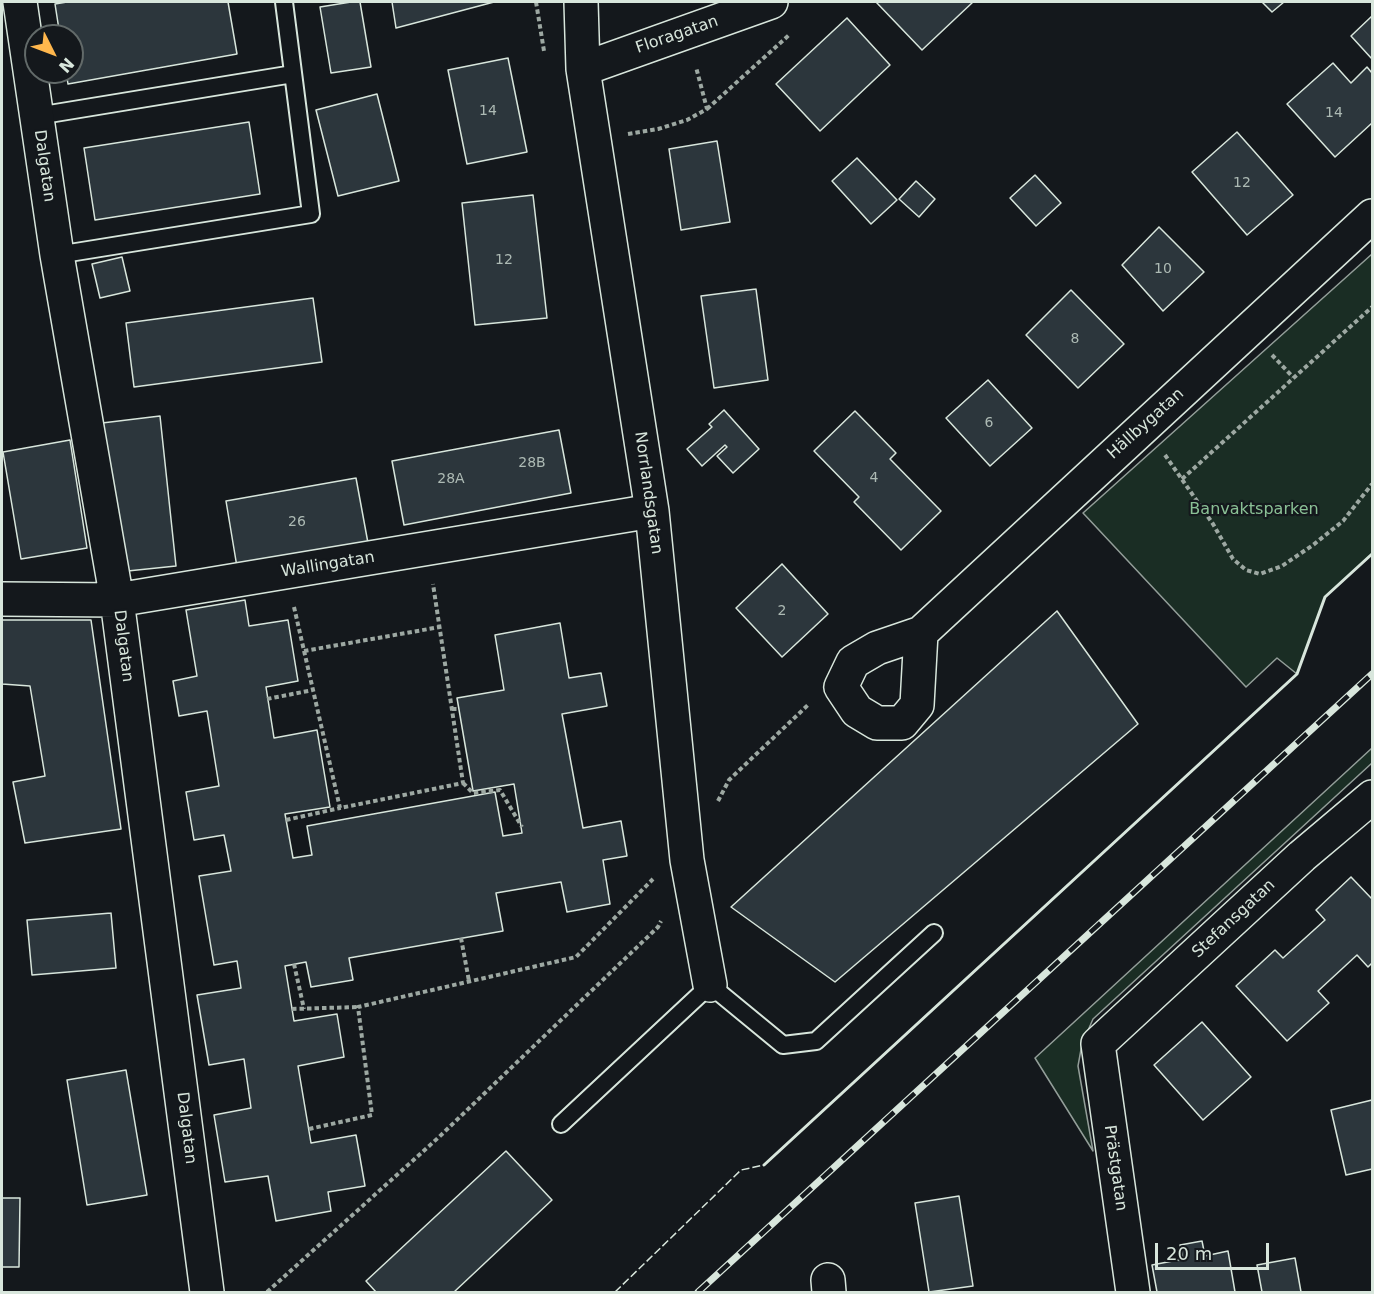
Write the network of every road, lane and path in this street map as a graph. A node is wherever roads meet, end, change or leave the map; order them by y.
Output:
1 (20, 2) edge
2 (284, 2) edge
3 (581, 2) edge
4 (771, 2) edge
5 (688, 32) junction
6 (583, 69) junction
7 (293, 74) junction
8 (707, 109) junction
9 (37, 116) junction
10 (594, 140) junction
11 (1372, 216) edge
12 (57, 255) junction
13 (1372, 307) edge
14 (1144, 425) junction
15 (1182, 479) junction
16 (1372, 484) edge
17 (652, 511) junction
18 (428, 548) junction
19 (286, 572) junction
20 (2, 599) edge
21 (117, 600) junction
22 (440, 627) junction
23 (921, 633) dead end
24 (304, 651) junction
25 (313, 690) junction
26 (267, 699) dead end
27 (812, 701) dead end
28 (452, 709) junction
29 (459, 709) dead end
30 (463, 783) junction
31 (1372, 797) edge
32 (340, 808) junction
33 (713, 810) dead end
34 (286, 820) dead end
35 (522, 827) dead end
36 (685, 847) junction
37 (662, 918) dead end
38 (934, 933) dead end
39 (461, 938) dead end
40 (294, 964) dead end
41 (469, 981) junction
42 (710, 984) junction
43 (358, 1007) junction
44 (304, 1008) junction
45 (292, 1009) dead end
46 (1098, 1044) joint
47 (561, 1124) dead end
48 (309, 1129) dead end
49 (207, 1293) edge
50 (267, 1293) edge
51 (1133, 1293) edge

1 - 9 street, Dalgatan
2 - 7 lane
3 - 6 street, Norrlandsgatan
4 - 5 street, Floragatan
4 - 8 path
5 - 6 street, Floragatan
5 - 8 path
6 - 10 street, Norrlandsgatan
7 - 9 lane
7 - 12 lane
8 - 10 path
9 - 12 street, Dalgatan
10 - 17 street, Norrlandsgatan
11 - 14 street, Hällbygatan
12 - 21 street, Dalgatan
13 - 15 path
14 - 15 path
14 - 23 street, Hällbygatan
15 - 16 path
17 - 18 street, Wallingatan
17 - 36 street, Norrlandsgatan
18 - 19 street, Wallingatan
18 - 22 path
19 - 21 street, Wallingatan
19 - 24 path
20 - 21 street, Wallingatan
21 - 49 street, Dalgatan
22 - 24 path
22 - 28 path
24 - 25 path
25 - 26 path
25 - 32 path
27 - 33 path
28 - 29 path
28 - 30 path
30 - 32 path
30 - 35 path
31 - 46 street, Stefansgatan
32 - 34 path
36 - 41 path
36 - 42 street, Norrlandsgatan
37 - 50 path
38 - 42 lane
39 - 41 path
40 - 44 path
41 - 43 path
42 - 47 lane
43 - 44 path
43 - 48 path
44 - 45 path
46 - 51 street, Prästgatan

